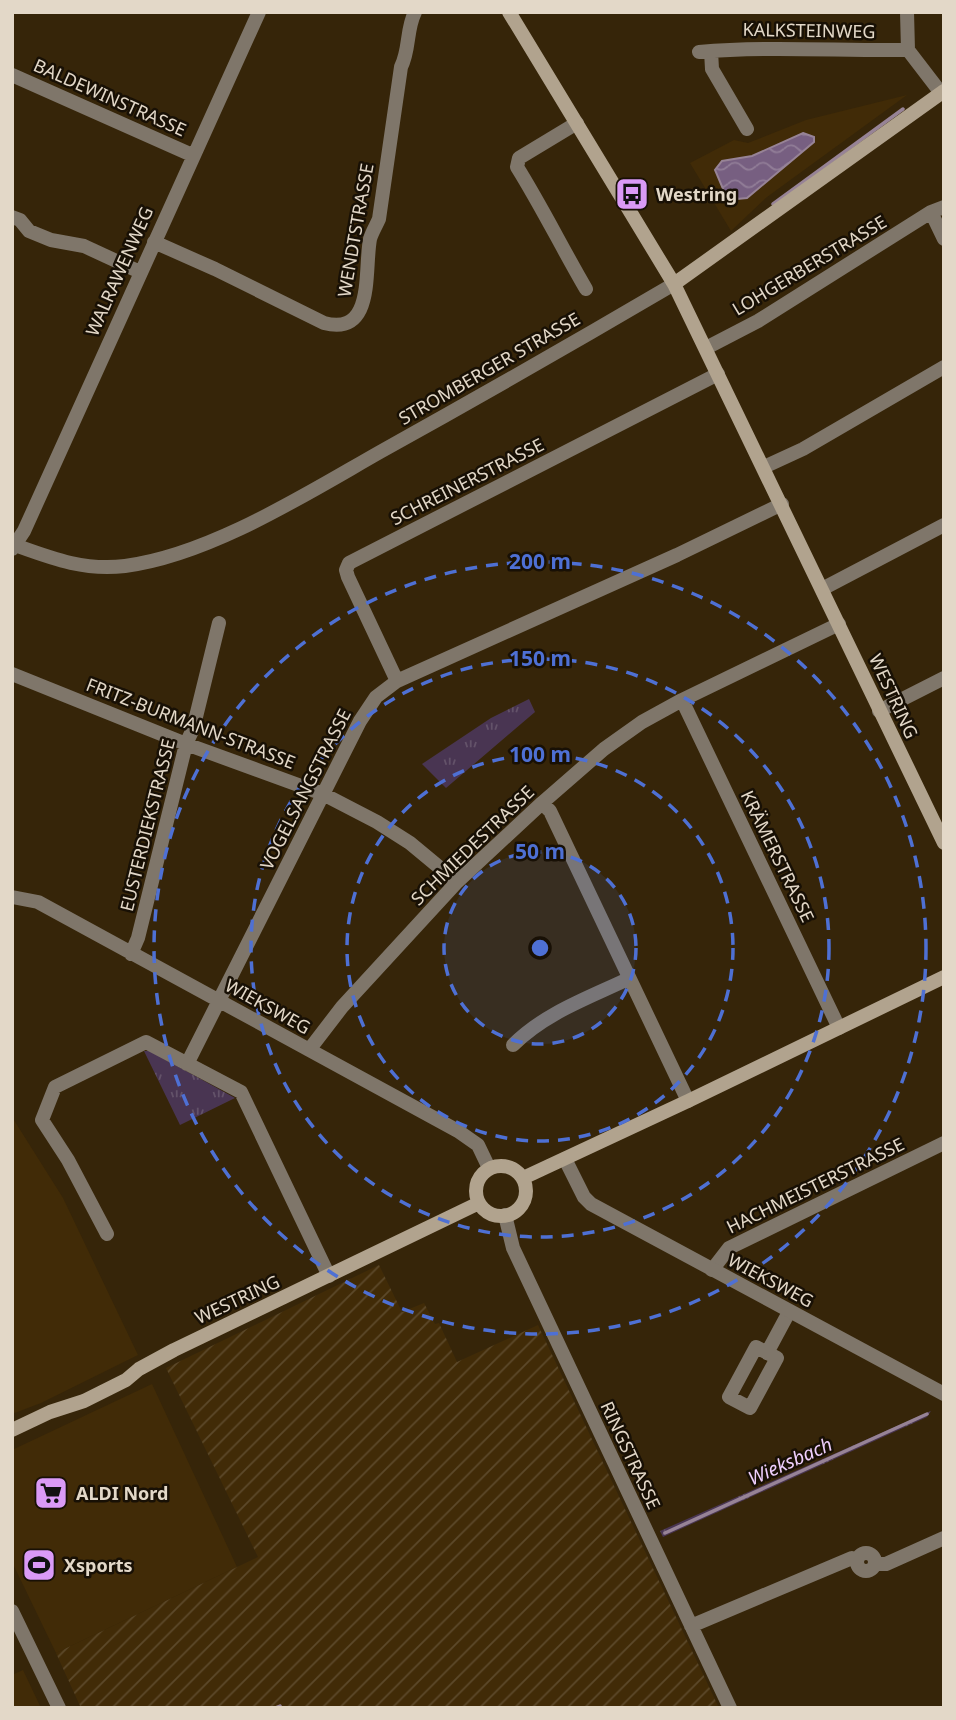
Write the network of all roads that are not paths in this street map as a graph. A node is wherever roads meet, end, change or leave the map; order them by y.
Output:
1 (415, 12) edge
2 (509, 12) edge
3 (906, 12) edge
4 (253, 14) edge
5 (908, 50) junction
6 (12, 75) edge
7 (942, 92) edge
8 (577, 123) junction
9 (747, 129) dead end
10 (192, 155) junction
11 (938, 210) edge
12 (12, 217) edge
13 (944, 239) edge
14 (154, 242) junction
15 (140, 272) junction
16 (674, 284) junction
17 (586, 289) dead end
18 (706, 348) junction
19 (944, 367) edge
20 (718, 374) junction
21 (764, 467) junction
22 (782, 504) junction
23 (944, 525) edge
24 (13, 546) edge
25 (822, 589) junction
26 (219, 623) dead end
27 (839, 624) junction
28 (12, 674) edge
29 (944, 678) edge
30 (397, 681) junction
31 (682, 700) junction
32 (879, 710) junction
33 (186, 744) junction
34 (323, 794) junction
35 (542, 803) junction
36 (942, 833) edge
37 (457, 882) junction
38 (12, 897) edge
39 (131, 954) junction
40 (944, 977) edge
41 (628, 979) junction
42 (220, 1002) junction
43 (839, 1028) junction
44 (513, 1045) dead end
45 (309, 1050) junction
46 (187, 1064) junction
47 (688, 1101) junction
48 (944, 1143) edge
49 (565, 1159) junction
50 (489, 1168) junction
51 (523, 1178) junction
52 (479, 1203) junction
53 (505, 1215) junction
54 (107, 1234) dead end
55 (712, 1270) junction
56 (329, 1276) junction
57 (789, 1311) junction
58 (767, 1353) dead end
59 (944, 1394) edge
60 (12, 1430) edge
61 (944, 1538) edge
62 (12, 1611) edge
63 (691, 1626) junction
64 (59, 1708) edge
65 (730, 1708) edge

1 - 14 street, WENDTSTRASSE
2 - 8 main road, WESTRING
3 - 5 street
4 - 10 street, WALRAWENWEG
5 - 7 street
5 - 9 street, KALKSTEINWEG
6 - 10 street, BALDEWINSTRASSE
7 - 16 main road, STROMBERGER STRASSE
8 - 16 main road, WESTRING
8 - 17 street
10 - 14 street, WALRAWENWEG
11 - 13 street, LOHGERBERSTRASSE
11 - 18 street, LOHGERBERSTRASSE
12 - 15 street
14 - 15 street, WALRAWENWEG
15 - 24 street, WALRAWENWEG
16 - 18 main road, WESTRING
16 - 24 street, STROMBERGER STRASSE
18 - 20 main road, WESTRING
19 - 21 street
20 - 21 main road, WESTRING
20 - 30 street, SCHREINERSTRASSE
21 - 22 main road, WESTRING
22 - 25 main road, WESTRING
22 - 30 street, VOGELSANGSTRASSE
23 - 25 street
25 - 27 main road, WESTRING
26 - 33 street, EUSTERDIEKSTRASSE
27 - 31 street, SCHMIEDESTRASSE
27 - 32 main road, WESTRING
28 - 33 street, FRITZ-BURMANN-STRASSE
29 - 32 street
30 - 34 street, VOGELSANGSTRASSE
31 - 35 street, SCHMIEDESTRASSE
31 - 43 street, KRÄMERSTRASSE
32 - 36 main road, WESTRING
33 - 34 street, FRITZ-BURMANN-STRASSE
33 - 39 street, EUSTERDIEKSTRASSE
34 - 37 street, FRITZ-BURMANN-STRASSE
34 - 42 street, VOGELSANGSTRASSE
35 - 37 street, SCHMIEDESTRASSE
35 - 41 street
37 - 45 street, SCHMIEDESTRASSE
38 - 39 street, WIEKSWEG
39 - 42 street, WIEKSWEG
40 - 43 main road
41 - 44 street
41 - 47 street
42 - 45 street, WIEKSWEG
42 - 46 street, VOGELSANGSTRASSE
43 - 47 main road
45 - 50 street, WIEKSWEG
46 - 54 street
46 - 56 street
47 - 49 main road
48 - 55 street, HACHMEISTERSTRASSE
49 - 51 main road
49 - 55 street, WIEKSWEG
50 - 51 main road
50 - 52 main road
51 - 53 main road
52 - 53 main road
52 - 56 main road, WESTRING
53 - 63 street, RINGSTRASSE
55 - 57 street, WIEKSWEG
56 - 60 main road, WESTRING
57 - 58 street
57 - 59 street, WIEKSWEG
61 - 63 street
62 - 64 street
63 - 65 street, RINGSTRASSE

